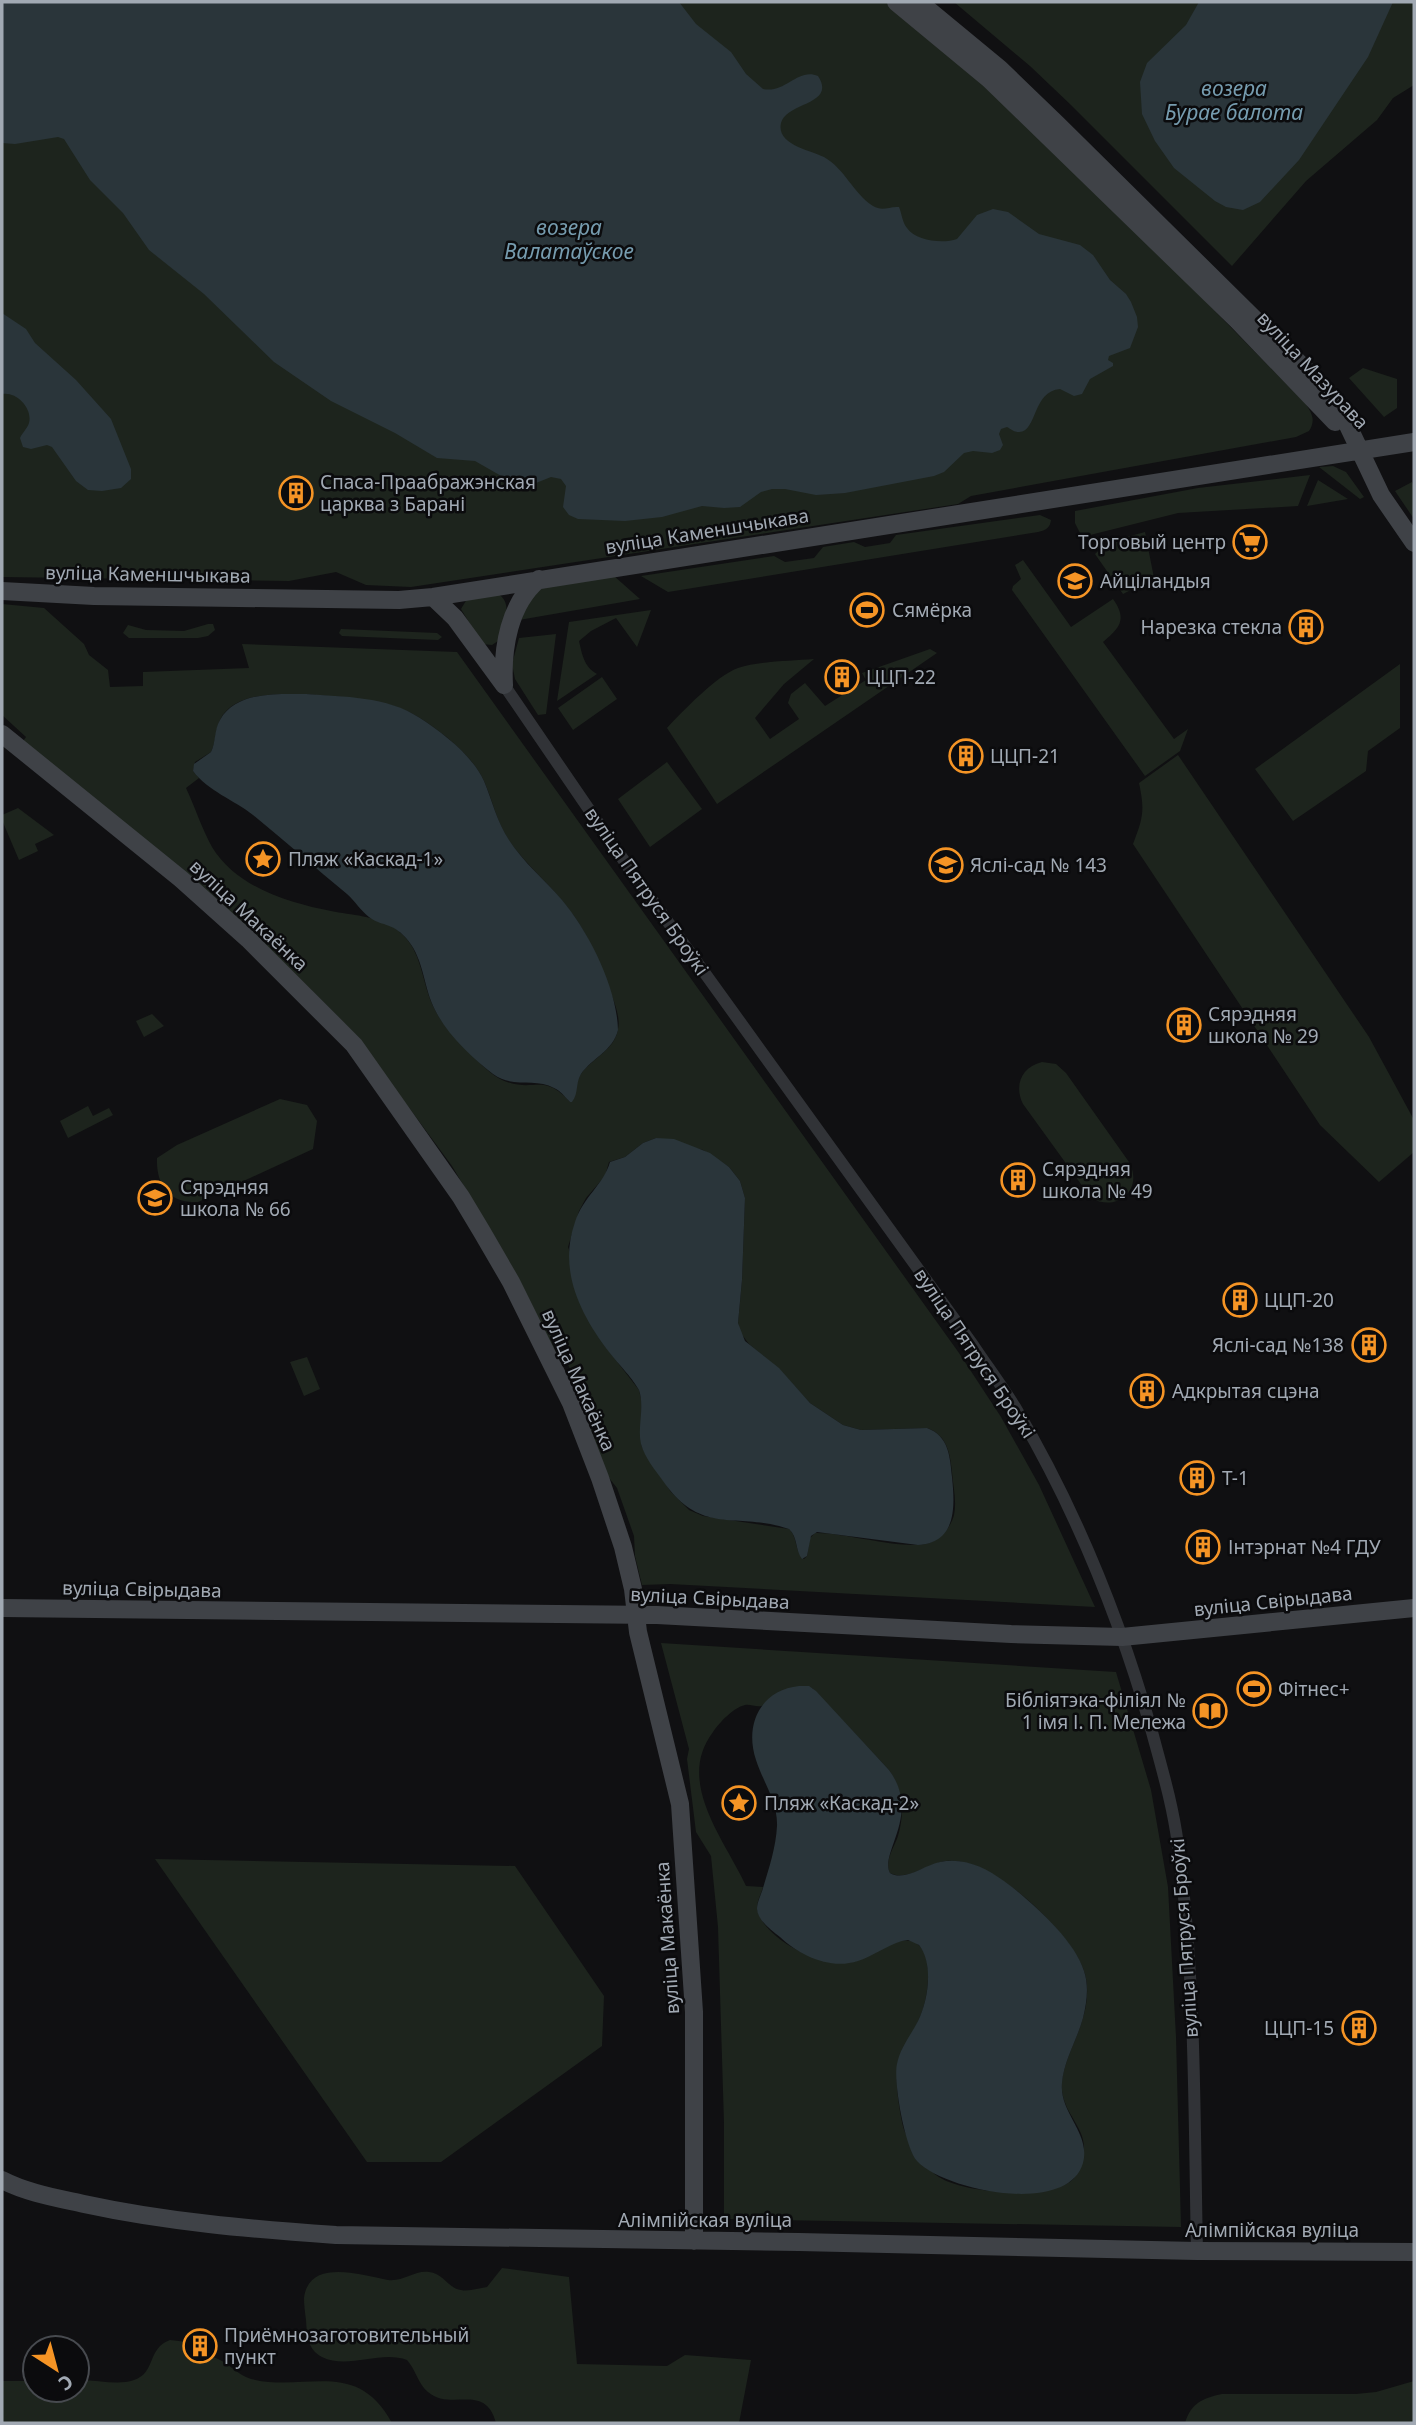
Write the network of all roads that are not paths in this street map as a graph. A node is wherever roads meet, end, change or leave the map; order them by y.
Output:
1 (896, 2) edge
2 (919, 2) edge
3 (1414, 442) edge
4 (1360, 451) junction
5 (1414, 543) edge
6 (539, 579) junction
7 (495, 586) junction
8 (2, 591) edge
9 (465, 591) junction
10 (433, 597) junction
11 (455, 618) junction
12 (513, 618) junction
13 (506, 639) junction
14 (475, 647) junction
15 (504, 685) junction
16 (2, 734) edge
17 (2, 1608) edge
18 (1414, 1608) edge
19 (634, 1615) junction
20 (1122, 1637) junction
21 (2, 2180) edge
22 (694, 2241) junction
23 (1197, 2251) junction
24 (1414, 2252) edge

1 - 4 street, вуліца Мазурава
2 - 4 street, вуліца Мазурава
3 - 4 street, вуліца Каменшчыкава
4 - 5 street
4 - 6 street, вуліца Каменшчыкава
6 - 7 street, вуліца Каменшчыкава
6 - 12 street
7 - 9 street, вуліца Каменшчыкава
7 - 12 street
8 - 10 street, вуліца Каменшчыкава
9 - 10 street, вуліца Каменшчыкава
9 - 11 street
10 - 11 street
11 - 14 street
12 - 13 street
13 - 14 street
13 - 15 street
14 - 15 street
15 - 20 street, вуліца Пятруся Броўкі
16 - 19 street, вуліца Макаёнка
17 - 19 street, вуліца Свірыдава
18 - 20 street, вуліца Свірыдава
19 - 20 street, вуліца Свірыдава
19 - 22 street, вуліца Макаёнка
20 - 23 street, вуліца Пятруся Броўкі
21 - 22 street, Алімпійская вуліца
22 - 23 street, Алімпійская вуліца
23 - 24 street, Алімпійская вуліца

